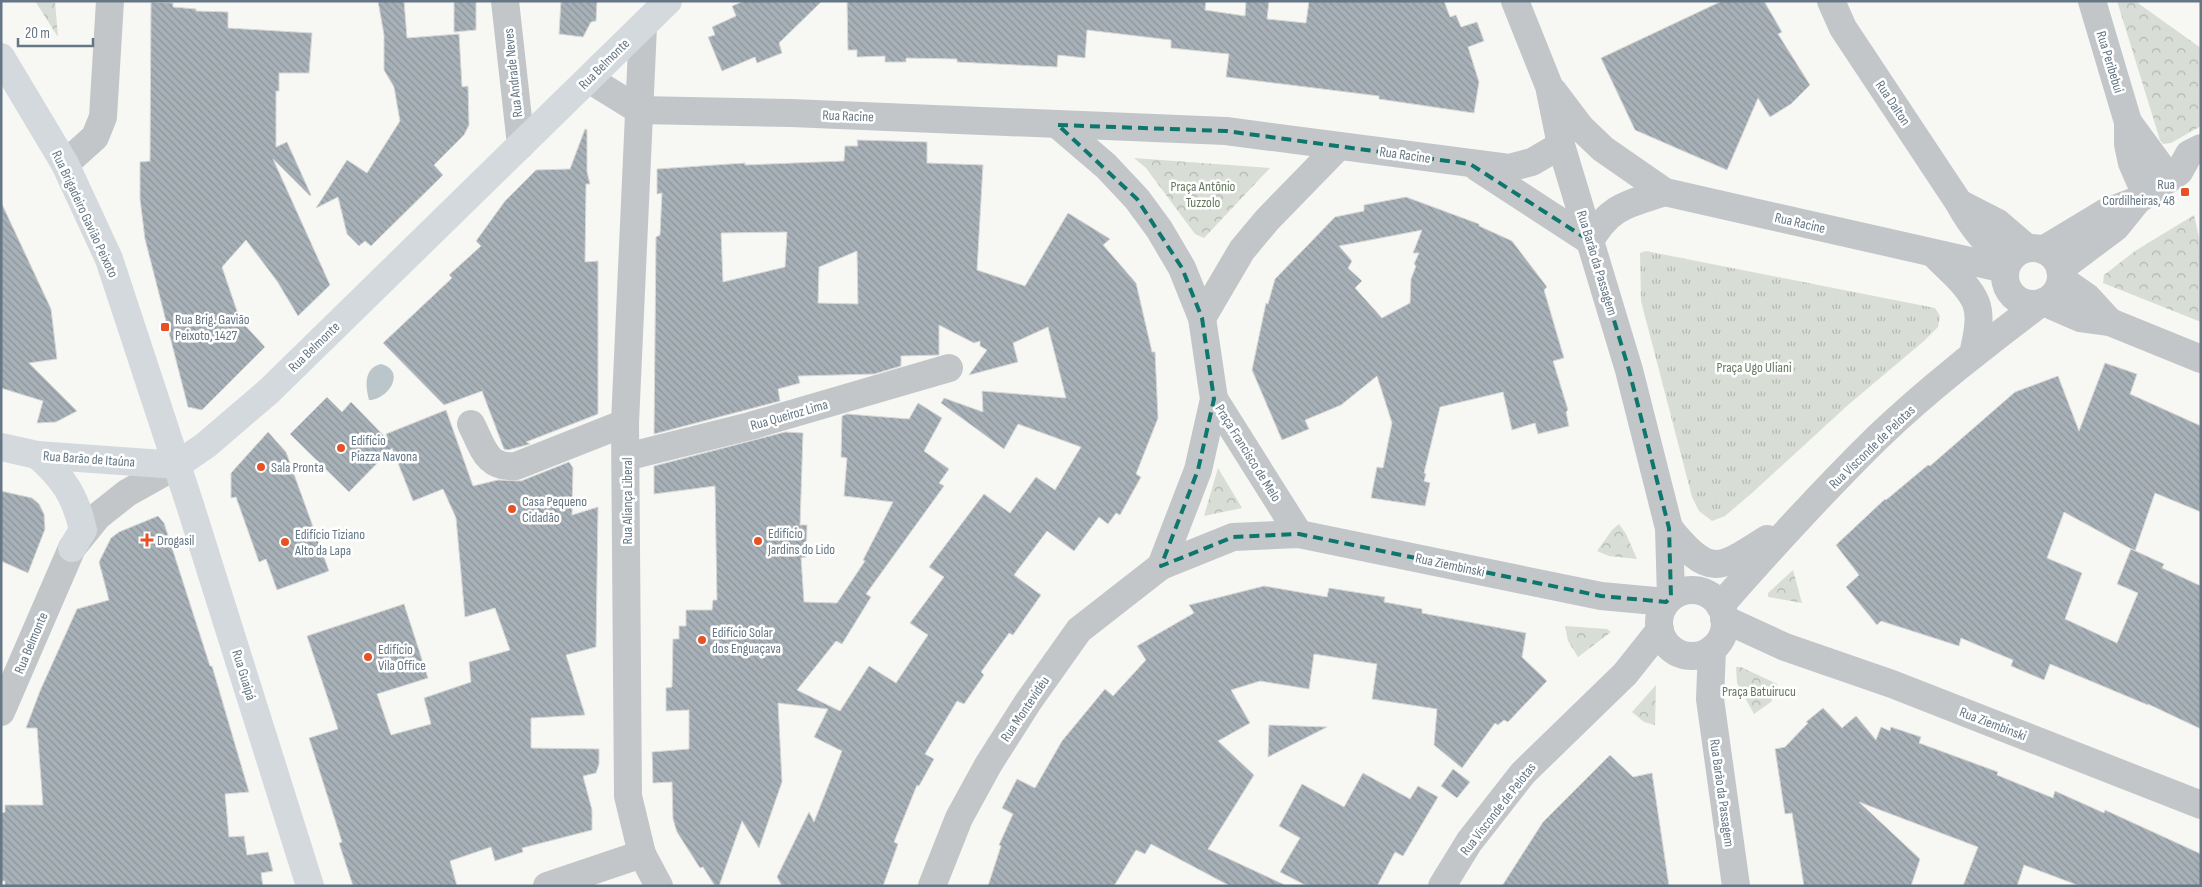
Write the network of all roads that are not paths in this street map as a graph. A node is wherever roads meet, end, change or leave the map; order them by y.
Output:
1 (110, 1) edge
2 (505, 1) edge
3 (668, 1) edge
4 (1515, 1) edge
5 (1831, 1) edge
6 (2092, 1) edge
7 (643, 26) junction
8 (1, 57) edge
9 (589, 79) junction
10 (1549, 86) junction
11 (639, 110) junction
12 (2128, 122) junction
13 (1058, 125) junction
14 (521, 145) junction
15 (1561, 145) junction
16 (1340, 146) junction
17 (2201, 148) edge
18 (65, 164) junction
19 (1470, 164) junction
20 (2183, 175) edge
21 (1665, 192) junction
22 (2142, 197) junction
23 (1590, 241) junction
24 (1935, 255) junction
25 (2034, 263) junction
26 (2041, 303) junction
27 (1202, 318) junction
28 (2110, 322) junction
29 (1974, 355) junction
30 (2201, 359) edge
31 (950, 368) dead end
32 (1214, 399) junction
33 (625, 423) junction
34 (471, 424) dead end
35 (1, 447) edge
36 (37, 455) junction
37 (626, 457) junction
38 (177, 465) junction
39 (1795, 520) junction
40 (1669, 528) junction
41 (1299, 534) junction
42 (72, 548) junction
43 (1161, 566) junction
44 (1690, 627) junction
45 (1, 712) edge
46 (2201, 804) edge
47 (642, 854) junction
48 (310, 886) edge
49 (547, 886) edge
50 (659, 886) edge
51 (932, 886) edge
52 (1442, 886) edge
53 (1736, 886) edge

1 - 18 street
2 - 14 street, Rua Andrade Neves
3 - 7 main road, Rua Belmonte
4 - 10 street, Rua Barão da Passagem
5 - 25 street, Rua Dalton
6 - 12 street, Rua Peribebui
7 - 9 main road, Rua Belmonte
7 - 11 street, Rua Aliança Liberal
8 - 18 main road, Rua Brigadeiro Gavião Peixoto
9 - 11 street
9 - 14 main road, Rua Belmonte
10 - 15 street, Rua Barão da Passagem
10 - 21 street, Rua Racine
11 - 13 street, Rua Racine
11 - 33 street, Rua Aliança Liberal
12 - 20 street, Rua Peribebui
12 - 22 street, Rua Peribebui
13 - 16 street
13 - 27 street
14 - 38 main road, Rua Belmonte
15 - 19 street, Rua Racine
15 - 23 street, Rua Barão da Passagem
16 - 19 street, Rua Racine
16 - 27 street
17 - 20 street
18 - 38 main road, Rua Brigadeiro Gavião Peixoto
19 - 23 street, Rua Racine
20 - 22 street
21 - 23 street
21 - 24 street, Rua Racine
22 - 25 street
23 - 40 street, Rua Barão da Passagem
24 - 25 street, Rua Racine
24 - 29 street
25 - 26 street, Rua Visconde de Pelotas
25 - 26 street, Rua Racine
25 - 28 street, Rua Racine
26 - 28 street, Rua Racine
26 - 29 street, Rua Visconde de Pelotas
27 - 32 street
28 - 30 street, Rua Racine
29 - 39 street, Rua Visconde de Pelotas
31 - 37 street, Rua Queiroz Lima
32 - 41 street, Praça Francisco de Melo
32 - 43 street, Praça Francisco de Melo
33 - 34 street
33 - 37 street, Rua Aliança Liberal
35 - 36 main road, Rua Barão de Itaúna
36 - 38 main road, Rua Barão de Itaúna
36 - 42 main road
37 - 47 street, Rua Aliança Liberal
38 - 42 street, Rua Belmonte
38 - 48 main road, Rua Guaipá
39 - 40 street
39 - 44 street, Rua Visconde de Pelotas
40 - 44 street, Rua Barão da Passagem
41 - 43 street
41 - 44 street, Rua Ziembinski
42 - 45 street, Rua Belmonte
43 - 51 street, Rua Montevidéu
44 - 46 street, Rua Ziembinski
44 - 52 street, Rua Visconde de Pelotas
44 - 53 street, Rua Barão da Passagem
47 - 49 street
47 - 50 street, Rua Aliança Liberal

